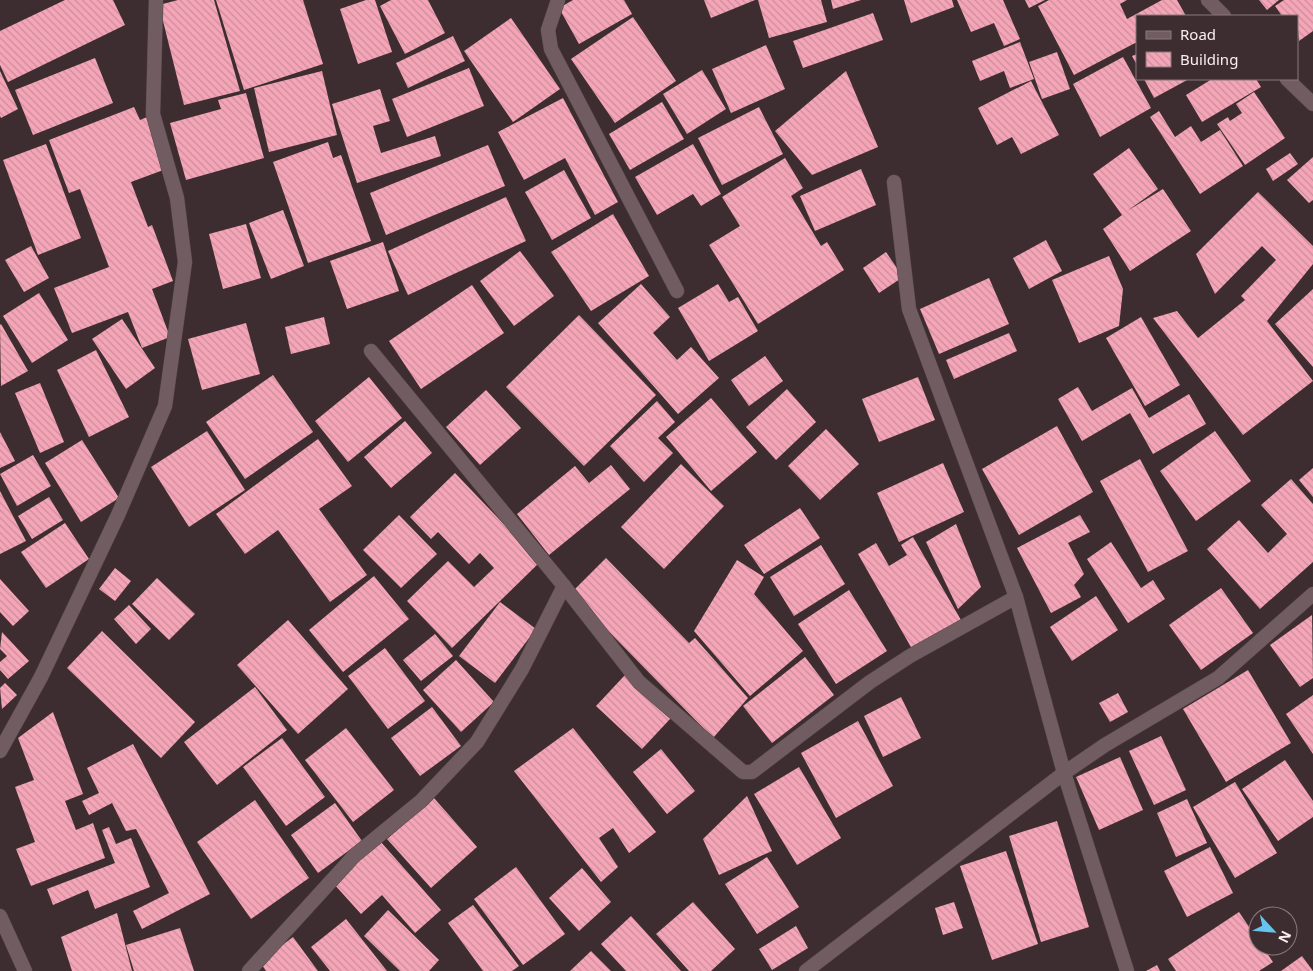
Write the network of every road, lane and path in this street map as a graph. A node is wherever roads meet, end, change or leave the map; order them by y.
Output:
1 (156, 0) edge
2 (558, 0) edge
3 (1208, 0) edge
4 (1223, 15) edge
5 (1288, 80) edge
6 (1313, 104) edge
7 (894, 182) dead end
8 (677, 292) dead end
9 (371, 351) dead end
10 (564, 586) junction
11 (1313, 594) edge
12 (1016, 597) junction
13 (0, 751) edge
14 (1064, 773) junction
15 (0, 916) edge
16 (25, 971) edge
17 (249, 971) edge
18 (806, 971) edge
19 (1127, 971) edge

1 - 13 street
2 - 8 street
3 - 4 street
5 - 6 street
7 - 12 street
9 - 10 street
10 - 12 street
10 - 17 street
11 - 14 street
12 - 14 street
14 - 18 street
14 - 19 street
15 - 16 street

